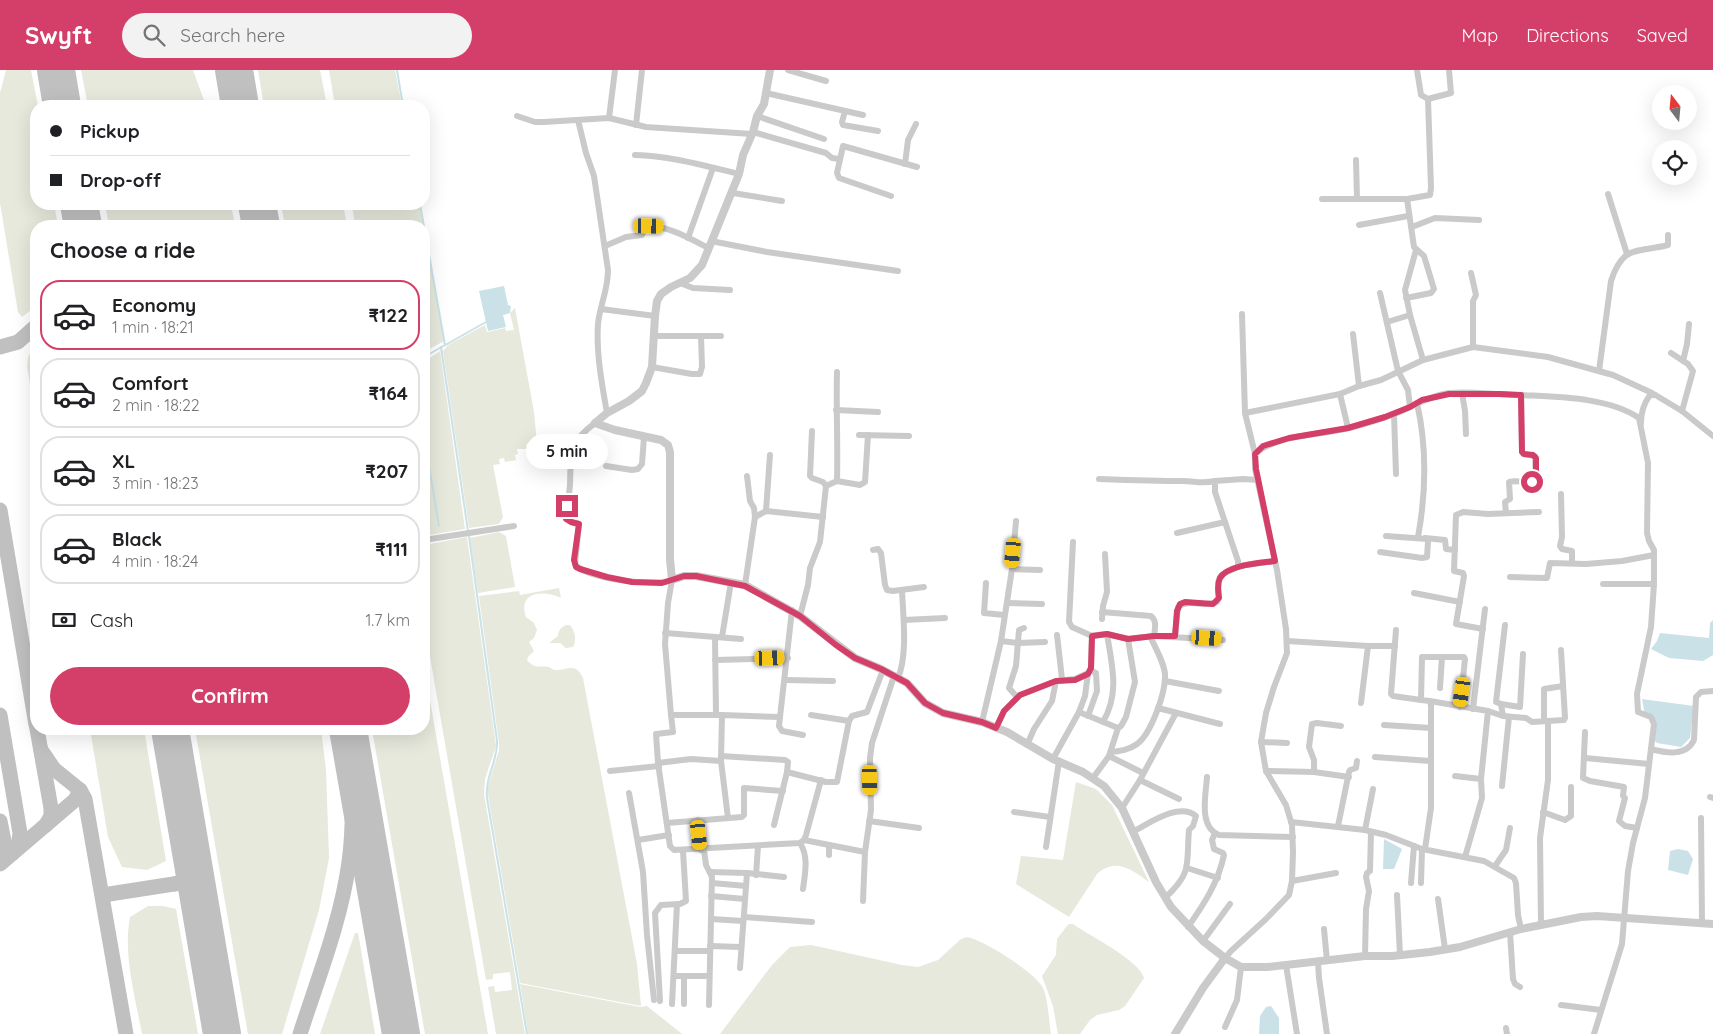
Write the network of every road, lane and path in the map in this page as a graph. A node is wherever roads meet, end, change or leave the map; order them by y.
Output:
1 (615, 70) edge
2 (642, 70) edge
3 (770, 70) edge
4 (788, 70) edge
5 (1417, 70) edge
6 (1449, 70) edge
7 (826, 81) dead end
8 (766, 92) junction
9 (1428, 99) junction
10 (845, 111) junction
11 (863, 114) dead end
12 (517, 116) dead end
13 (757, 116) junction
14 (609, 118) junction
15 (578, 120) junction
16 (916, 124) dead end
17 (636, 125) junction
18 (878, 131) dead end
19 (753, 133) junction
20 (824, 139) dead end
21 (635, 155) dead end
22 (840, 159) junction
23 (1356, 160) dead end
24 (906, 164) junction
25 (917, 167) dead end
26 (713, 168) junction
27 (739, 174) junction
28 (732, 193) junction
29 (1608, 194) dead end
30 (891, 196) dead end
31 (1322, 199) dead end
32 (1357, 199) junction
33 (1407, 199) junction
34 (782, 202) dead end
35 (1408, 216) junction
36 (1479, 220) dead end
37 (1360, 225) dead end
38 (1412, 227) junction
39 (1668, 235) dead end
40 (688, 238) junction
41 (710, 245) junction
42 (605, 246) junction
43 (1416, 250) junction
44 (1627, 254) junction
45 (898, 271) dead end
46 (1471, 273) dead end
47 (680, 283) junction
48 (730, 290) dead end
49 (1380, 293) dead end
50 (1406, 298) junction
51 (601, 309) junction
52 (1242, 314) dead end
53 (1410, 315) junction
54 (655, 316) junction
55 (1387, 322) junction
56 (1689, 324) dead end
57 (1353, 334) dead end
58 (654, 336) junction
59 (701, 336) junction
60 (721, 336) dead end
61 (1473, 347) junction
62 (1671, 353) dead end
63 (1423, 360) junction
64 (1683, 361) junction
65 (652, 367) junction
66 (1398, 371) junction
67 (1599, 371) junction
68 (837, 372) dead end
69 (1359, 386) junction
70 (1462, 393) junction
71 (1340, 394) junction
72 (1521, 395) junction
73 (1654, 395) junction
74 (1417, 403) junction
75 (1410, 407) junction
76 (836, 410) junction
77 (1682, 411) junction
78 (878, 412) dead end
79 (607, 413) junction
80 (1245, 413) junction
81 (1394, 414) junction
82 (595, 422) junction
83 (1641, 424) junction
84 (1348, 428) junction
85 (812, 431) dead end
86 (859, 434) dead end
87 (1466, 434) dead end
88 (868, 435) junction
89 (909, 436) dead end
90 (1713, 436) edge
91 (644, 437) junction
92 (770, 454) dead end
93 (1255, 454) junction
94 (606, 466) dead end
95 (1396, 474) dead end
96 (747, 476) dead end
97 (1099, 479) dead end
98 (837, 480) junction
99 (1258, 480) junction
100 (1214, 481) junction
101 (826, 486) junction
102 (1561, 494) dead end
103 (766, 511) junction
104 (1539, 512) dead end
105 (1506, 513) junction
106 (756, 516) junction
107 (823, 517) junction
108 (1016, 521) dead end
109 (1225, 522) junction
110 (514, 526) dead end
111 (1177, 533) dead end
112 (1386, 536) dead end
113 (1422, 538) junction
114 (430, 539) edge
115 (1073, 542) dead end
116 (873, 550) dead end
117 (1455, 550) junction
118 (1380, 552) dead end
119 (1105, 554) dead end
120 (1654, 555) junction
121 (1275, 561) junction
122 (1572, 563) junction
123 (1238, 566) junction
124 (1012, 568) junction
125 (1040, 570) dead end
126 (1510, 577) dead end
127 (672, 580) junction
128 (731, 582) junction
129 (986, 583) dead end
130 (1603, 584) dead end
131 (1654, 584) junction
132 (745, 586) junction
133 (924, 588) dead end
134 (902, 590) junction
135 (1414, 593) dead end
136 (1460, 602) junction
137 (1007, 603) junction
138 (1042, 604) dead end
139 (792, 610) junction
140 (1485, 610) dead end
141 (1004, 615) junction
142 (800, 616) junction
143 (945, 618) dead end
144 (904, 620) junction
145 (1504, 625) dead end
146 (1024, 628) dead end
147 (1483, 629) junction
148 (1396, 630) dead end
149 (665, 633) junction
150 (1107, 634) junction
151 (1057, 635) dead end
152 (1092, 636) junction
153 (1152, 636) junction
154 (1175, 636) junction
155 (719, 637) junction
156 (741, 639) dead end
157 (1128, 639) junction
158 (1223, 640) dead end
159 (1001, 641) junction
160 (1287, 641) junction
161 (1045, 642) dead end
162 (1018, 643) junction
163 (1368, 646) junction
164 (1395, 646) junction
165 (1561, 650) dead end
166 (1523, 654) dead end
167 (1442, 657) junction
168 (788, 658) junction
169 (715, 660) junction
170 (883, 670) junction
171 (1089, 672) junction
172 (896, 677) junction
173 (785, 680) junction
174 (1059, 680) junction
175 (833, 681) dead end
176 (1165, 681) junction
177 (1563, 686) junction
178 (1440, 688) dead end
179 (1219, 691) dead end
180 (1713, 691) edge
181 (1017, 697) junction
182 (1420, 700) junction
183 (1430, 701) junction
184 (1361, 703) dead end
185 (1502, 704) junction
186 (1460, 707) junction
187 (1158, 708) junction
188 (1474, 709) junction
189 (1488, 711) junction
190 (1079, 712) junction
191 (1176, 713) junction
192 (671, 715) junction
193 (719, 715) junction
194 (811, 716) dead end
195 (1088, 716) junction
196 (780, 717) junction
197 (1506, 717) junction
198 (849, 721) junction
199 (982, 722) junction
200 (1103, 722) junction
201 (1546, 722) junction
202 (1220, 724) dead end
203 (1384, 725) dead end
204 (1342, 726) dead end
205 (996, 728) junction
206 (1118, 728) junction
207 (1431, 728) junction
208 (1585, 732) dead end
209 (803, 735) dead end
210 (1261, 742) junction
211 (1287, 743) dead end
212 (1027, 745) junction
213 (1651, 749) junction
214 (1110, 754) junction
215 (1375, 757) dead end
216 (721, 758) junction
217 (1585, 758) junction
218 (1056, 760) junction
219 (1357, 761) dead end
220 (1430, 761) junction
221 (659, 764) junction
222 (1649, 764) junction
223 (610, 771) dead end
224 (1266, 771) junction
225 (787, 772) junction
226 (1314, 772) junction
227 (1143, 773) junction
228 (1455, 776) dead end
229 (1207, 777) dead end
230 (1349, 777) junction
231 (1093, 778) junction
232 (1481, 779) junction
233 (821, 780) junction
234 (1140, 780) junction
235 (1502, 786) dead end
236 (1571, 787) dead end
237 (1373, 789) dead end
238 (782, 791) junction
239 (629, 793) dead end
240 (1179, 799) dead end
241 (1122, 808) junction
242 (1014, 812) dead end
243 (1543, 812) junction
244 (1050, 817) junction
245 (728, 818) junction
246 (1701, 818) dead end
247 (698, 820) junction
248 (869, 822) junction
249 (1291, 822) junction
250 (667, 823) junction
251 (774, 824) dead end
252 (1338, 826) junction
253 (919, 828) dead end
254 (1510, 828) dead end
255 (1637, 828) junction
256 (1134, 831) junction
257 (1368, 831) junction
258 (1215, 833) junction
259 (668, 835) junction
260 (1293, 837) junction
261 (638, 840) junction
262 (802, 842) junction
263 (829, 845) junction
264 (758, 846) junction
265 (1414, 846) junction
266 (1046, 847) dead end
267 (1423, 849) junction
268 (683, 850) junction
269 (703, 850) junction
270 (865, 852) junction
271 (829, 856) dead end
272 (1465, 857) junction
273 (1495, 866) junction
274 (1187, 868) junction
275 (710, 872) junction
276 (747, 873) junction
277 (1336, 873) dead end
278 (756, 875) junction
279 (784, 877) dead end
280 (1218, 878) junction
281 (1292, 881) junction
282 (1411, 883) dead end
283 (1421, 883) dead end
284 (712, 884) junction
285 (746, 886) junction
286 (804, 889) dead end
287 (1397, 895) dead end
288 (711, 896) junction
289 (1165, 898) junction
290 (745, 899) junction
291 (1438, 899) dead end
292 (863, 901) dead end
293 (677, 904) junction
294 (1230, 904) dead end
295 (1624, 918) junction
296 (711, 919) junction
297 (743, 919) junction
298 (812, 922) dead end
299 (1702, 924) junction
300 (1713, 924) edge
301 (1541, 925) junction
302 (1188, 927) junction
303 (1324, 929) dead end
304 (1521, 929) junction
305 (1510, 932) junction
306 (1203, 941) junction
307 (741, 947) junction
308 (710, 949) junction
309 (1446, 950) junction
310 (675, 951) junction
311 (1400, 955) junction
312 (1365, 956) junction
313 (1225, 958) junction
314 (1327, 961) junction
315 (1318, 962) junction
316 (1286, 965) junction
317 (1241, 967) junction
318 (740, 968) dead end
319 (674, 976) junction
320 (684, 976) junction
321 (710, 976) junction
322 (1520, 986) dead end
323 (672, 1004) dead end
324 (684, 1004) dead end
325 (708, 1005) dead end
326 (1561, 1005) dead end
327 (1601, 1010) junction
328 (1224, 1027) dead end
329 (1175, 1034) edge
330 (1297, 1034) edge
331 (1327, 1034) edge
332 (1594, 1034) edge

1 - 14 street
2 - 17 street
3 - 8 street
4 - 7 street
5 - 9 street
6 - 9 street
8 - 10 street
8 - 13 street
9 - 33 street
10 - 11 street
10 - 18 street
12 - 15 street
13 - 19 street
13 - 20 street
14 - 15 street
14 - 17 street
15 - 42 street
16 - 24 street
17 - 19 street
19 - 22 street
19 - 27 street
21 - 26 street
22 - 24 street
22 - 30 street
23 - 32 street
24 - 25 street
26 - 27 street
26 - 40 street
27 - 28 street
28 - 34 street
28 - 41 street
29 - 44 street
31 - 32 street
32 - 33 street
33 - 35 street
35 - 37 street
35 - 38 street
36 - 38 street
38 - 43 street
39 - 44 street
40 - 41 street
40 - 42 street
41 - 45 street
41 - 47 street
42 - 51 street
43 - 50 street
43 - 50 street
44 - 67 street
46 - 61 street
47 - 48 street
47 - 54 street
49 - 55 street
50 - 53 street
51 - 54 street
51 - 79 street
52 - 80 street
53 - 55 street
53 - 63 street
54 - 58 street
55 - 66 street
56 - 64 street
57 - 69 street
58 - 59 street
58 - 65 street
59 - 60 street
59 - 65 street
61 - 63 street
61 - 67 street
62 - 64 street
63 - 66 street
64 - 77 street
65 - 79 street
66 - 69 street
66 - 75 street
67 - 73 street
68 - 76 street
69 - 71 street
70 - 72 street
70 - 74 street
70 - 87 street
71 - 80 street
71 - 84 street
72 - 83 street
72 - 105 street
73 - 77 street
73 - 83 street
74 - 75 street
74 - 113 street
75 - 81 street
76 - 78 street
76 - 98 street
77 - 90 street
79 - 82 street
80 - 93 street
81 - 84 street
81 - 95 street
82 - 91 street
82 - 127 street
83 - 120 street
84 - 93 street
85 - 101 street
86 - 88 street
88 - 89 street
88 - 98 street
91 - 94 street
91 - 127 street
92 - 103 street
93 - 99 street
96 - 106 street
97 - 100 street
98 - 101 street
99 - 100 street
99 - 121 street
100 - 109 street
101 - 107 street
102 - 122 street
103 - 106 street
103 - 107 street
104 - 105 street
105 - 117 street
106 - 132 street
107 - 142 street
108 - 124 street
109 - 111 street
109 - 123 street
110 - 114 street
112 - 113 street
113 - 117 street
113 - 118 street
115 - 152 street
116 - 134 street
117 - 136 street
119 - 153 street
120 - 122 street
120 - 131 street
121 - 123 street
121 - 160 street
122 - 126 street
123 - 154 street
124 - 125 street
124 - 137 street
127 - 128 street
127 - 149 street
128 - 132 street
128 - 155 street
129 - 141 street
130 - 131 street
131 - 213 street
132 - 139 street
133 - 134 street
134 - 144 street
135 - 136 street
136 - 147 street
137 - 138 street
137 - 141 street
139 - 142 street
139 - 168 street
140 - 147 street
141 - 159 street
142 - 170 street
143 - 144 street
144 - 172 street
145 - 185 street
146 - 162 street
147 - 188 street
148 - 164 street
149 - 155 street
149 - 192 street
150 - 152 street
150 - 157 street
150 - 200 street
151 - 174 street
152 - 171 street
153 - 154 street
153 - 157 street
153 - 176 street
154 - 158 street
155 - 156 street
155 - 169 street
157 - 206 street
159 - 162 street
159 - 199 street
160 - 163 street
160 - 210 street
161 - 162 street
162 - 181 street
163 - 164 street
163 - 184 street
164 - 182 street
165 - 177 street
166 - 185 street
167 - 178 street
167 - 182 street
167 - 186 street
168 - 169 street
168 - 173 street
169 - 193 street
170 - 172 street
170 - 198 street
171 - 174 street
171 - 190 street
171 - 195 street
172 - 199 street
172 - 248 street
173 - 175 street
173 - 196 street
174 - 181 street
174 - 212 street
176 - 179 street
176 - 187 street
177 - 201 street
177 - 201 street
180 - 213 street
181 - 205 street
182 - 183 street
183 - 186 street
183 - 207 street
185 - 197 street
186 - 188 street
187 - 191 street
187 - 214 street
188 - 189 street
189 - 197 street
189 - 232 street
190 - 195 street
190 - 218 street
191 - 202 street
191 - 227 street
192 - 193 street
192 - 221 street
193 - 196 street
193 - 216 street
194 - 198 street
195 - 200 street
196 - 209 street
197 - 201 street
197 - 235 street
198 - 233 street
199 - 205 street
200 - 206 street
201 - 243 street
203 - 207 street
204 - 226 street
205 - 212 street
206 - 214 street
207 - 220 street
208 - 217 street
210 - 211 street
210 - 224 street
212 - 218 street
213 - 222 street
214 - 227 street
214 - 231 street
215 - 220 street
216 - 221 street
216 - 225 street
216 - 245 street
217 - 222 street
217 - 255 street
218 - 231 street
218 - 244 street
219 - 230 street
220 - 267 street
221 - 223 street
221 - 250 street
222 - 255 street
224 - 226 street
224 - 249 street
225 - 233 street
225 - 238 street
226 - 230 street
227 - 234 street
228 - 232 street
229 - 258 street
230 - 252 street
231 - 241 street
232 - 272 street
233 - 262 street
234 - 240 street
234 - 241 street
236 - 243 street
237 - 257 street
238 - 245 street
238 - 251 street
239 - 261 street
241 - 256 street
242 - 244 street
243 - 301 street
244 - 266 street
245 - 247 street
246 - 299 street
247 - 250 street
247 - 269 street
248 - 253 street
248 - 270 street
249 - 252 street
249 - 260 street
250 - 259 street
252 - 257 street
254 - 273 street
255 - 295 street
256 - 274 street
256 - 289 street
257 - 265 street
257 - 312 street
258 - 260 street
258 - 280 street
259 - 261 street
259 - 268 street
260 - 281 street
261 - 293 street
262 - 263 street
262 - 264 street
262 - 286 street
263 - 270 street
263 - 271 street
264 - 269 street
264 - 278 street
265 - 267 street
265 - 282 street
267 - 272 street
267 - 283 street
268 - 269 street
268 - 293 street
269 - 275 street
270 - 292 street
272 - 273 street
273 - 304 street
274 - 280 street
274 - 289 street
275 - 276 street
275 - 284 street
276 - 278 street
276 - 285 street
277 - 281 street
278 - 279 street
280 - 302 street
281 - 313 street
284 - 285 street
284 - 288 street
285 - 290 street
287 - 311 street
288 - 290 street
288 - 296 street
289 - 302 street
290 - 297 street
291 - 309 street
293 - 310 street
294 - 306 street
295 - 299 street
295 - 301 street
295 - 327 street
296 - 297 street
296 - 308 street
297 - 298 street
297 - 307 street
299 - 300 street
301 - 304 street
302 - 306 street
303 - 314 street
304 - 305 street
305 - 309 street
305 - 322 street
306 - 313 street
307 - 308 street
307 - 318 street
308 - 310 street
308 - 321 street
309 - 311 street
310 - 319 street
311 - 312 street
312 - 314 street
313 - 317 street
313 - 329 street
314 - 315 street
315 - 316 street
315 - 331 street
316 - 317 street
316 - 330 street
317 - 328 street
319 - 320 street
319 - 323 street
320 - 321 street
320 - 324 street
321 - 325 street
326 - 327 street
327 - 332 street

